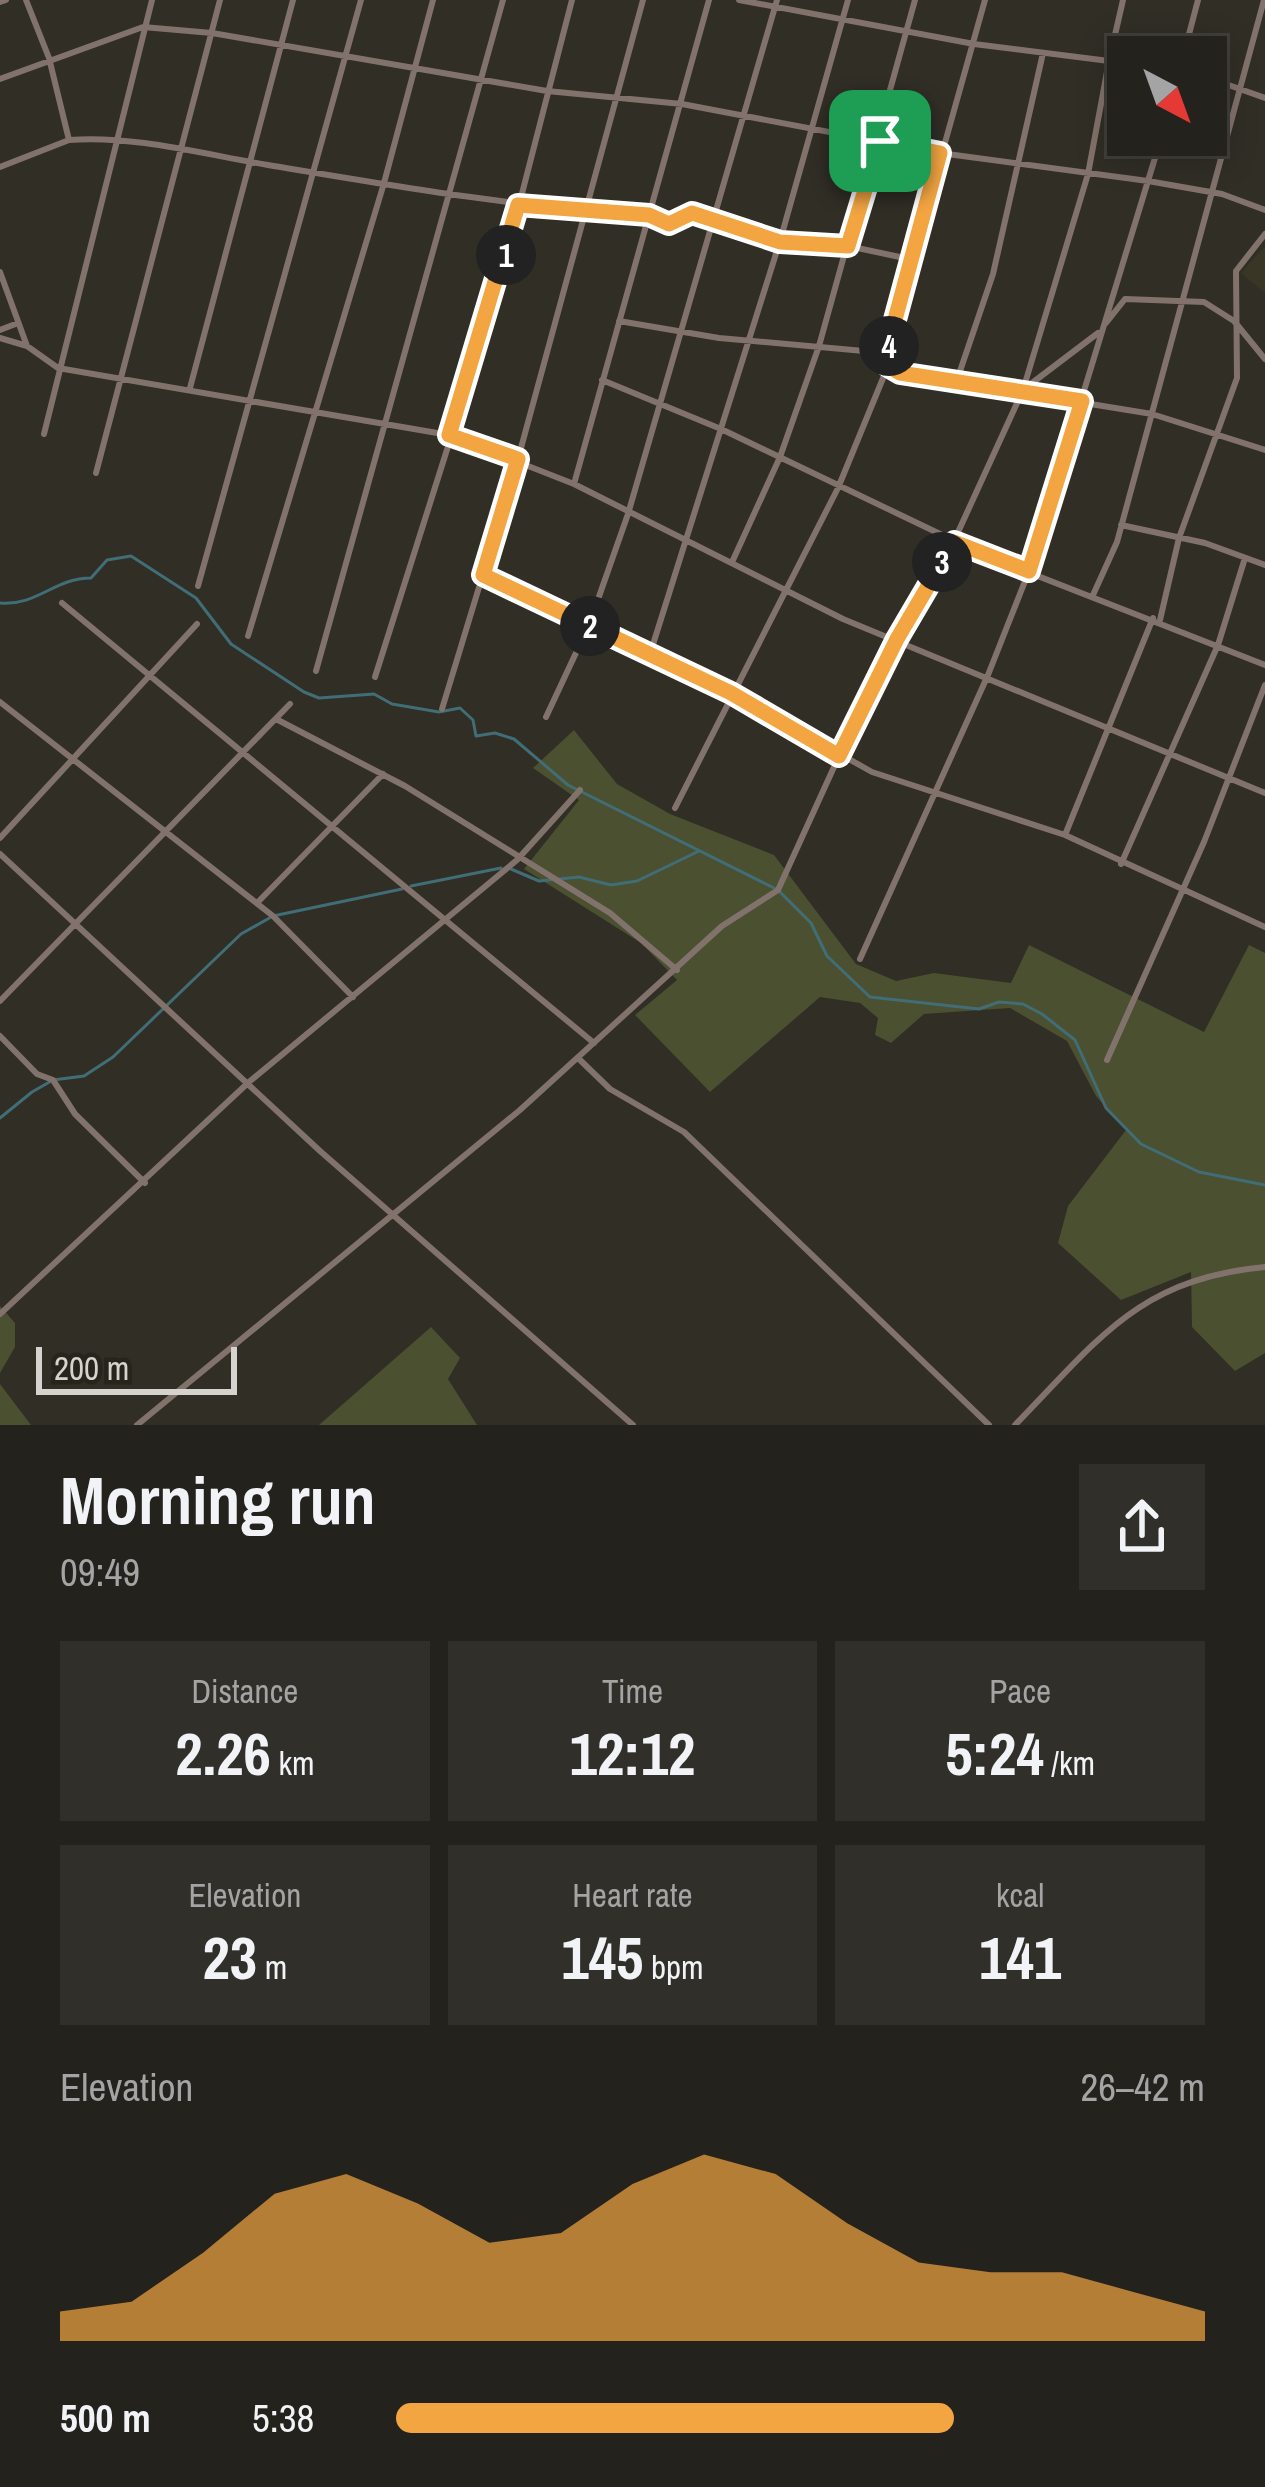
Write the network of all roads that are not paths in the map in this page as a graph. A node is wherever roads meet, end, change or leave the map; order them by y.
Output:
1 (26, 0) edge
2 (152, 0) edge
3 (220, 0) edge
4 (293, 0) edge
5 (361, 0) edge
6 (433, 0) edge
7 (503, 0) edge
8 (572, 0) edge
9 (643, 0) edge
10 (709, 0) edge
11 (739, 0) edge
12 (848, 0) edge
13 (915, 0) edge
14 (986, 0) edge
15 (1123, 0) edge
16 (1198, 0) edge
17 (1264, 0) edge
18 (776, 4) edge
19 (843, 19) junction
20 (142, 27) junction
21 (906, 31) junction
22 (212, 33) junction
23 (1115, 36) edge
24 (1189, 36) edge
25 (974, 44) junction
26 (283, 45) junction
27 (1043, 53) junction
28 (346, 57) junction
29 (49, 58) junction
30 (1107, 61) edge
31 (416, 68) junction
32 (1107, 72) edge
33 (0, 79) edge
34 (482, 81) junction
35 (1227, 83) edge
36 (1238, 86) junction
37 (548, 91) junction
38 (1265, 98) edge
39 (615, 100) junction
40 (682, 104) junction
41 (746, 116) junction
42 (812, 130) junction
43 (69, 140) junction
44 (880, 141) junction
45 (115, 143) junction
46 (184, 150) junction
47 (940, 153) junction
48 (1156, 156) edge
49 (1022, 161) junction
50 (251, 162) junction
51 (0, 167) edge
52 (314, 172) junction
53 (1088, 175) junction
54 (1148, 181) junction
55 (385, 183) junction
56 (1213, 193) junction
57 (449, 198) junction
58 (518, 205) junction
59 (1265, 209) edge
60 (585, 212) junction
61 (649, 215) junction
62 (715, 218) junction
63 (1265, 234) edge
64 (780, 242) junction
65 (848, 246) junction
66 (914, 260) junction
67 (0, 272) edge
68 (1180, 300) junction
69 (620, 321) junction
70 (1234, 321) junction
71 (18, 322) junction
72 (679, 332) junction
73 (1100, 332) junction
74 (0, 334) edge
75 (750, 339) junction
76 (27, 346) junction
77 (820, 346) junction
78 (886, 353) junction
79 (1265, 358) edge
80 (888, 366) junction
81 (58, 368) junction
82 (123, 377) junction
83 (602, 380) junction
84 (957, 380) junction
85 (190, 388) junction
86 (1023, 390) junction
87 (251, 401) junction
88 (1082, 401) junction
89 (660, 404) junction
90 (1152, 414) junction
91 (317, 415) junction
92 (389, 420) junction
93 (722, 429) junction
94 (1215, 432) junction
95 (44, 434) dead end
96 (449, 435) junction
97 (1265, 450) edge
98 (780, 457) junction
99 (518, 459) junction
100 (97, 473) dead end
101 (574, 484) junction
102 (838, 488) junction
103 (628, 514) junction
104 (1121, 525) junction
105 (686, 538) junction
106 (1179, 538) junction
107 (954, 542) junction
108 (1245, 558) junction
109 (733, 560) junction
110 (1265, 565) edge
111 (1029, 571) junction
112 (483, 575) junction
113 (199, 586) dead end
114 (787, 590) junction
115 (1093, 595) junction
116 (62, 603) dead end
117 (1157, 619) junction
118 (197, 624) dead end
119 (589, 625) junction
120 (248, 636) dead end
121 (897, 639) junction
122 (1218, 645) junction
123 (650, 655) junction
124 (1265, 665) edge
125 (316, 671) dead end
126 (148, 674) junction
127 (988, 675) junction
128 (375, 677) dead end
129 (1265, 685) edge
130 (731, 693) junction
131 (0, 702) edge
132 (290, 704) dead end
133 (442, 709) dead end
134 (546, 717) dead end
135 (276, 719) junction
136 (1108, 726) junction
137 (243, 752) junction
138 (1168, 752) junction
139 (839, 756) junction
140 (72, 757) junction
141 (383, 774) junction
142 (1230, 778) junction
143 (580, 790) dead end
144 (1265, 793) edge
145 (936, 794) junction
146 (675, 808) dead end
147 (332, 826) junction
148 (1065, 835) junction
149 (165, 836) junction
150 (0, 838) edge
151 (0, 854) edge
152 (517, 860) junction
153 (1121, 864) junction
154 (1180, 892) junction
155 (256, 903) junction
156 (447, 921) junction
157 (1265, 926) edge
158 (75, 927) junction
159 (860, 959) dead end
160 (677, 970) junction
161 (352, 997) junction
162 (0, 1001) edge
163 (0, 1036) edge
164 (594, 1042) junction
165 (579, 1059) junction
166 (1107, 1060) dead end
167 (249, 1082) junction
168 (145, 1183) junction
169 (396, 1215) junction
170 (1265, 1268) edge
171 (0, 1314) edge
172 (137, 1425) edge
173 (633, 1425) edge
174 (989, 1425) edge
175 (1015, 1425) edge

1 - 29 street
2 - 20 street
3 - 22 street
4 - 26 street
5 - 28 street
6 - 31 street
7 - 34 street
8 - 37 street
9 - 39 street
10 - 40 street
11 - 18 street
12 - 19 street
13 - 21 street
14 - 25 street
15 - 23 street
16 - 24 street
17 - 36 street
18 - 19 street
18 - 41 street
19 - 21 street
19 - 42 street
20 - 22 street
20 - 29 street
20 - 45 street
21 - 25 street
21 - 44 street
22 - 26 street
22 - 46 street
25 - 27 street
25 - 47 street
26 - 28 street
26 - 50 street
27 - 30 street
27 - 49 street
28 - 31 street
28 - 52 street
29 - 33 street
29 - 43 street
31 - 34 street
31 - 55 street
32 - 53 street
34 - 37 street
34 - 57 street
35 - 36 street
36 - 38 street
36 - 56 street
37 - 39 street
37 - 58 street
39 - 40 street
39 - 60 street
40 - 41 street
40 - 61 street
41 - 42 street
41 - 62 street
42 - 44 street
42 - 64 street
43 - 45 street
43 - 51 street
44 - 47 street
44 - 65 street
45 - 46 street
45 - 81 street
46 - 50 street
46 - 82 street
47 - 49 street
47 - 66 street
48 - 54 street
49 - 53 street
49 - 84 street
50 - 52 street
50 - 85 street
52 - 55 street
52 - 87 street
53 - 54 street
53 - 86 street
54 - 56 street
54 - 73 street
55 - 57 street
55 - 91 street
56 - 59 street
56 - 68 street
57 - 58 street
57 - 92 street
58 - 60 street
58 - 96 street
60 - 61 street
60 - 99 street
61 - 62 street
61 - 69 street
62 - 64 street
62 - 72 street
63 - 70 street
64 - 65 street
64 - 75 street
65 - 66 street
65 - 77 street
66 - 78 street
67 - 71 street
68 - 70 street
68 - 73 street
68 - 90 street
69 - 72 street
69 - 83 street
70 - 79 street
70 - 94 street
71 - 74 street
71 - 76 street
72 - 75 street
72 - 89 street
73 - 86 street
73 - 88 street
74 - 76 street
75 - 77 street
75 - 93 street
76 - 81 street
77 - 78 street
77 - 98 street
78 - 80 street
80 - 84 street
80 - 102 street
81 - 82 street
81 - 95 street
82 - 85 street
82 - 100 street
83 - 89 street
83 - 101 street
84 - 86 street
85 - 87 street
86 - 88 street
86 - 107 street
87 - 91 street
87 - 113 street
88 - 90 street
88 - 111 street
89 - 93 street
89 - 103 street
90 - 94 street
90 - 104 street
91 - 92 street
91 - 120 street
92 - 96 street
92 - 125 street
93 - 98 street
93 - 105 street
94 - 97 street
94 - 106 street
96 - 99 street
96 - 128 street
98 - 102 street
98 - 109 street
99 - 101 street
99 - 112 street
101 - 103 street
102 - 107 street
102 - 114 street
103 - 105 street
103 - 119 street
104 - 106 street
104 - 115 street
105 - 109 street
105 - 123 street
106 - 108 street
106 - 117 street
107 - 111 street
107 - 121 street
108 - 110 street
108 - 122 street
109 - 114 street
111 - 115 street
111 - 127 street
112 - 119 street
112 - 133 street
114 - 121 street
114 - 130 street
115 - 117 street
116 - 126 street
117 - 122 street
117 - 136 street
118 - 126 street
119 - 123 street
119 - 134 street
121 - 127 street
121 - 139 street
122 - 124 street
122 - 138 street
123 - 130 street
126 - 137 street
126 - 140 street
127 - 136 street
127 - 145 street
129 - 142 street
130 - 139 street
130 - 146 street
131 - 140 street
132 - 135 street
135 - 137 street
135 - 141 street
136 - 138 street
136 - 148 street
137 - 147 street
137 - 149 street
138 - 142 street
138 - 153 street
139 - 145 street
139 - 160 street
140 - 149 street
140 - 150 street
141 - 147 street
141 - 152 street
142 - 144 street
142 - 154 street
143 - 152 street
145 - 148 street
145 - 159 street
147 - 155 street
147 - 156 street
148 - 153 street
149 - 155 street
149 - 158 street
151 - 158 street
152 - 156 street
152 - 160 street
153 - 154 street
154 - 157 street
154 - 166 street
155 - 161 street
156 - 161 street
156 - 164 street
158 - 162 street
158 - 167 street
160 - 164 street
161 - 167 street
163 - 168 street
164 - 165 street
165 - 169 street
165 - 174 street
167 - 168 street
167 - 169 street
168 - 171 street
169 - 172 street
169 - 173 street
170 - 175 street

